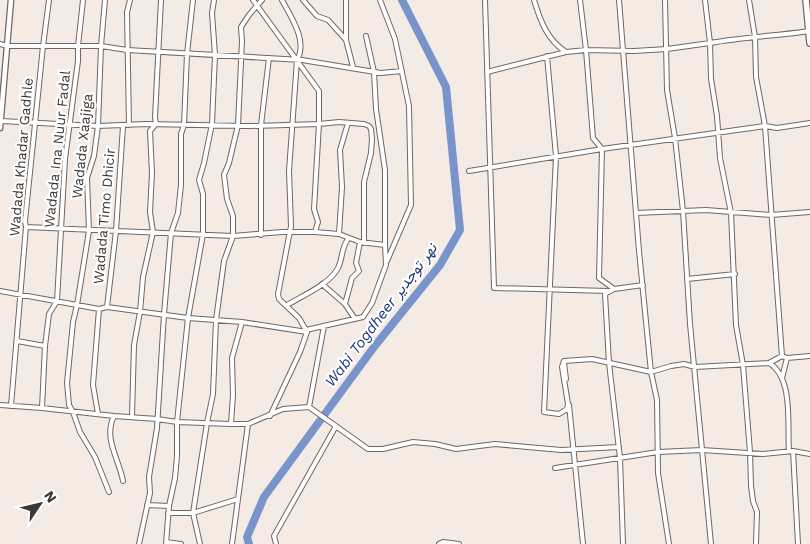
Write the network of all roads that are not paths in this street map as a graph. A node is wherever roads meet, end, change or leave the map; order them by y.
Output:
1 (11, 0) edge
2 (49, 0) edge
3 (83, 0) edge
4 (105, 0) edge
5 (130, 0) edge
6 (161, 0) edge
7 (193, 0) edge
8 (214, 0) edge
9 (253, 0) edge
10 (262, 0) edge
11 (282, 0) edge
12 (303, 0) edge
13 (346, 0) edge
14 (380, 0) edge
15 (485, 0) edge
16 (534, 0) edge
17 (580, 0) edge
18 (619, 0) edge
19 (665, 0) edge
20 (705, 0) edge
21 (749, 0) edge
22 (806, 0) edge
23 (258, 6) junction
24 (809, 28) edge
25 (366, 36) dead end
26 (755, 37) junction
27 (346, 40) junction
28 (710, 43) junction
29 (810, 43) edge
30 (0, 44) edge
31 (8, 46) junction
32 (43, 46) junction
33 (78, 46) junction
34 (101, 46) junction
35 (667, 49) junction
36 (127, 50) junction
37 (586, 50) junction
38 (622, 50) junction
39 (159, 51) junction
40 (566, 52) junction
41 (188, 54) junction
42 (215, 55) junction
43 (547, 56) junction
44 (241, 58) junction
45 (269, 58) junction
46 (297, 60) junction
47 (353, 68) junction
48 (402, 71) junction
49 (374, 72) junction
50 (488, 72) junction
51 (1, 121) edge
52 (810, 122) edge
53 (348, 123) junction
54 (35, 124) junction
55 (156, 124) junction
56 (212, 124) junction
57 (293, 124) junction
58 (319, 124) junction
59 (129, 125) junction
60 (184, 125) junction
61 (238, 125) junction
62 (69, 126) junction
63 (98, 126) junction
64 (123, 126) junction
65 (261, 126) junction
66 (765, 126) junction
67 (0, 128) edge
68 (718, 133) junction
69 (675, 138) junction
70 (630, 145) junction
71 (602, 149) junction
72 (556, 156) junction
73 (490, 167) junction
74 (469, 171) dead end
75 (682, 211) junction
76 (810, 212) edge
77 (636, 213) junction
78 (731, 213) junction
79 (772, 215) junction
80 (26, 227) junction
81 (60, 228) junction
82 (89, 231) junction
83 (116, 231) junction
84 (154, 232) junction
85 (289, 232) junction
86 (315, 232) junction
87 (171, 233) junction
88 (203, 234) junction
89 (339, 234) junction
90 (261, 235) junction
91 (233, 236) junction
92 (348, 239) junction
93 (362, 243) junction
94 (385, 245) junction
95 (386, 264) junction
96 (735, 274) junction
97 (687, 279) junction
98 (322, 284) junction
99 (643, 285) junction
100 (614, 289) junction
101 (550, 290) junction
102 (0, 291) edge
103 (608, 292) junction
104 (21, 295) junction
105 (56, 301) junction
106 (345, 304) junction
107 (77, 305) junction
108 (287, 305) junction
109 (99, 308) junction
110 (107, 308) junction
111 (140, 312) junction
112 (164, 314) junction
113 (188, 318) junction
114 (355, 319) junction
115 (216, 320) junction
116 (242, 322) junction
117 (324, 326) junction
118 (306, 331) junction
119 (17, 342) junction
120 (45, 346) junction
121 (782, 356) junction
122 (810, 356) edge
123 (787, 358) junction
124 (564, 361) junction
125 (609, 362) junction
126 (769, 363) junction
127 (743, 365) junction
128 (695, 367) junction
129 (651, 372) junction
130 (782, 378) junction
131 (0, 405) edge
132 (11, 406) junction
133 (42, 408) junction
134 (309, 408) junction
135 (73, 412) junction
136 (98, 414) junction
137 (114, 416) junction
138 (132, 416) junction
139 (270, 416) junction
140 (157, 419) junction
141 (177, 422) junction
142 (207, 423) junction
143 (232, 424) junction
144 (248, 424) junction
145 (336, 426) junction
146 (619, 447) junction
147 (573, 449) junction
148 (702, 450) junction
149 (791, 451) junction
150 (658, 452) junction
151 (750, 452) junction
152 (810, 454) edge
153 (620, 458) junction
154 (575, 465) junction
155 (555, 468) dead end
156 (123, 481) dead end
157 (109, 492) dead end
158 (238, 499) junction
159 (147, 504) junction
160 (169, 506) junction
161 (168, 513) junction
162 (193, 513) junction
163 (166, 543) edge
164 (139, 544) edge
165 (181, 544) edge
166 (200, 544) edge
167 (232, 544) edge
168 (276, 544) edge
169 (439, 544) edge
170 (459, 544) edge
171 (583, 544) edge
172 (623, 544) edge
173 (669, 544) edge
174 (711, 544) edge
175 (756, 544) edge
176 (798, 544) edge

1 - 31 street
2 - 32 street, Wadada Khadar Gadhle
3 - 33 street, Wadada Ina Nuur Fadal
4 - 34 street, Wadada Xaajiga
5 - 36 street
6 - 39 street
7 - 41 street
8 - 42 street
9 - 23 street
10 - 23 street
11 - 46 street
12 - 27 street
13 - 27 street
14 - 48 street
15 - 50 street
16 - 40 street
17 - 37 street
18 - 38 street
19 - 35 street
20 - 28 street
21 - 26 street
22 - 24 highway
23 - 44 street
23 - 46 street
24 - 26 street
24 - 29 highway
25 - 49 street
26 - 28 street
26 - 66 street
27 - 47 street
28 - 35 street
28 - 68 street
30 - 31 street
31 - 32 street
31 - 51 street
32 - 33 street
32 - 54 street, Wadada Khadar Gadhle
33 - 34 street
33 - 62 street, Wadada Ina Nuur Fadal
34 - 36 street
34 - 63 street, Wadada Xaajiga
35 - 38 street
35 - 69 street
36 - 39 street
36 - 59 street
37 - 38 street
37 - 40 street
37 - 71 street
38 - 70 street
39 - 41 street
39 - 55 street
40 - 43 street
41 - 42 street
41 - 60 street
42 - 44 street
42 - 56 street
43 - 50 street
43 - 72 street
44 - 45 street
44 - 61 street
45 - 46 street
45 - 65 street
46 - 47 street
46 - 57 street
46 - 58 street
47 - 49 street
48 - 49 street
48 - 95 street
49 - 94 street
50 - 73 street
51 - 54 street
51 - 67 street
52 - 66 street
53 - 58 street
53 - 89 street
53 - 93 street
54 - 62 street
54 - 80 street, Wadada Khadar Gadhle
55 - 59 street
55 - 60 street
55 - 84 street
56 - 60 street
56 - 61 street
56 - 88 street
57 - 58 street
57 - 65 street
57 - 85 street
58 - 86 street
59 - 64 street
60 - 87 street
61 - 65 street
61 - 91 street
62 - 63 street
62 - 81 street, Wadada Ina Nuur Fadal
63 - 64 street
63 - 82 street, Wadada Xaajiga
64 - 83 street, Wadada Timo Dhicir
65 - 90 street
66 - 68 street
66 - 79 street
68 - 69 street
68 - 78 street
69 - 70 street
69 - 75 street
70 - 71 street
70 - 77 street
71 - 72 street
71 - 100 street
72 - 73 street
72 - 101 street
73 - 74 street
73 - 101 street
75 - 77 street
75 - 78 street
75 - 97 street
76 - 79 street
77 - 99 street
78 - 79 street
78 - 96 street
79 - 121 street
80 - 81 street
80 - 104 street, Wadada Khadar Gadhle
81 - 82 street
81 - 105 street, Wadada Ina Nuur Fadal
82 - 83 street
82 - 107 street, Wadada Xaajiga
83 - 84 street
83 - 110 street, Wadada Timo Dhicir
84 - 87 street
84 - 111 street
85 - 86 street
85 - 90 street
85 - 108 street
86 - 89 street
87 - 88 street
87 - 112 street
88 - 91 street
88 - 113 street
89 - 92 street
90 - 91 street
91 - 115 street
92 - 93 street
92 - 98 street
93 - 94 street
93 - 106 street
94 - 95 street
95 - 114 street
96 - 97 street
96 - 127 street
97 - 128 street
98 - 106 street
98 - 108 street
99 - 100 street
99 - 129 street
100 - 103 street
101 - 103 street
101 - 124 street
102 - 104 street
103 - 125 street
104 - 105 street
104 - 119 street, Wadada Khadar Gadhle
105 - 107 street
105 - 120 street, Wadada Ina Nuur Fadal
106 - 114 street
107 - 109 street
107 - 135 street, Wadada Xaajiga
108 - 118 street
109 - 110 street
109 - 136 street
110 - 111 street
111 - 112 street
111 - 138 street
112 - 113 street
112 - 140 street
113 - 115 street
113 - 141 street
114 - 117 street
115 - 116 street
115 - 142 street
116 - 118 street
116 - 143 street
117 - 118 street
117 - 134 street
118 - 139 street
119 - 120 street
119 - 132 street, Wadada Khadar Gadhle
120 - 133 street, Wadada Ina Nuur Fadal
121 - 123 street
121 - 126 street
122 - 123 street
123 - 130 street
124 - 125 street
124 - 147 street
125 - 129 street
125 - 146 street
126 - 127 street
126 - 130 street
127 - 128 street
127 - 151 street
128 - 129 street
128 - 148 street
129 - 150 street
130 - 149 street
131 - 132 street
132 - 133 street
133 - 135 street
134 - 139 street
134 - 145 street
135 - 136 street
135 - 157 street, Wadada Xaajiga
136 - 137 street
137 - 138 street
137 - 156 street
138 - 140 street
139 - 144 street
140 - 141 street
140 - 159 street
141 - 142 street
141 - 160 street
142 - 143 street
142 - 162 street
143 - 144 street
144 - 158 street
145 - 147 street
145 - 168 street
146 - 147 street
146 - 153 street
147 - 154 street
148 - 150 street
148 - 151 street
148 - 174 street
149 - 151 street
149 - 152 street
149 - 176 street
150 - 153 street
150 - 173 street
151 - 175 street
153 - 154 street
153 - 172 street
154 - 155 street
154 - 171 street
158 - 162 street
158 - 167 street
159 - 160 street
159 - 164 street
160 - 161 street
161 - 162 street
161 - 163 street
162 - 166 street
163 - 165 street
169 - 170 street

